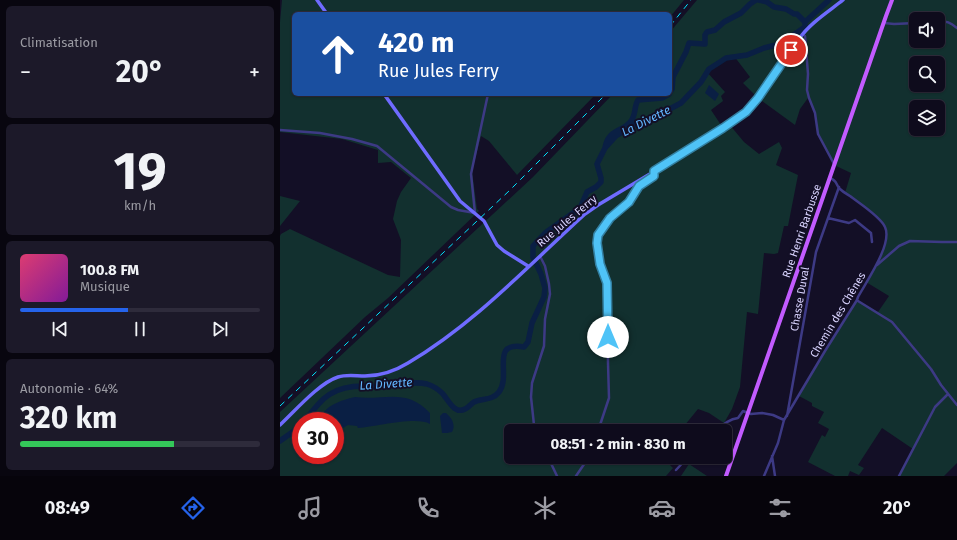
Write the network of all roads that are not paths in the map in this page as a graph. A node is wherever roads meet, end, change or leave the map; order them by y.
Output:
1 (318, 0) edge
2 (843, 0) edge
3 (892, 0) edge
4 (326, 12) edge
5 (945, 21) edge
6 (884, 22) junction
7 (909, 23) edge
8 (957, 28) edge
9 (805, 36) dead end
10 (385, 96) edge
11 (488, 96) edge
12 (280, 130) edge
13 (834, 165) junction
14 (654, 171) junction
15 (830, 178) junction
16 (839, 187) junction
17 (475, 213) junction
18 (828, 218) junction
19 (872, 242) dead end
20 (957, 242) edge
21 (538, 257) junction
22 (528, 266) junction
23 (875, 267) junction
24 (858, 300) junction
25 (948, 394) junction
26 (957, 405) edge
27 (748, 414) junction
28 (787, 416) junction
29 (784, 420) junction
30 (534, 424) edge
31 (601, 424) edge
32 (724, 424) edge
33 (280, 425) edge
34 (772, 455) junction
35 (551, 464) edge
36 (584, 464) edge
37 (682, 464) edge
38 (767, 466) junction
39 (676, 470) dead end
40 (775, 470) junction
41 (557, 476) edge
42 (576, 476) edge
43 (726, 476) edge
44 (764, 476) edge
45 (775, 476) edge
46 (899, 476) edge

1 - 4 main road
2 - 14 main road, Rue Jules Ferry
3 - 6 main road, Rue Henri Barbusse
5 - 8 street
6 - 7 street
6 - 13 main road, Rue Henri Barbusse
9 - 13 street
10 - 17 main road
11 - 17 street
12 - 17 street
13 - 15 main road, Rue Henri Barbusse
14 - 21 main road, Rue Jules Ferry
14 - 31 street
15 - 16 street, Chemin des Chênes
15 - 27 main road, Rue Henri Barbusse
16 - 18 street, Chasse Duval
16 - 23 street, Chemin des Chênes
17 - 22 main road
18 - 19 street
18 - 28 street, Chasse Duval
20 - 23 street
21 - 22 main road, Rue Jules Ferry
21 - 30 street
22 - 33 main road, Rue Jules Ferry
23 - 24 street, Chemin des Chênes
24 - 25 street
24 - 28 street, Chemin des Chênes
25 - 26 street
25 - 46 street
27 - 29 street
27 - 32 street
27 - 43 main road, Rue Henri Barbusse
28 - 29 street, Chemin des Chênes
29 - 34 street, Chemin des Chênes
34 - 38 street, Chemin des Chênes
34 - 40 street
35 - 41 street
36 - 42 street
37 - 39 street
38 - 40 street
38 - 44 street, Chemin des Chênes
40 - 45 street

